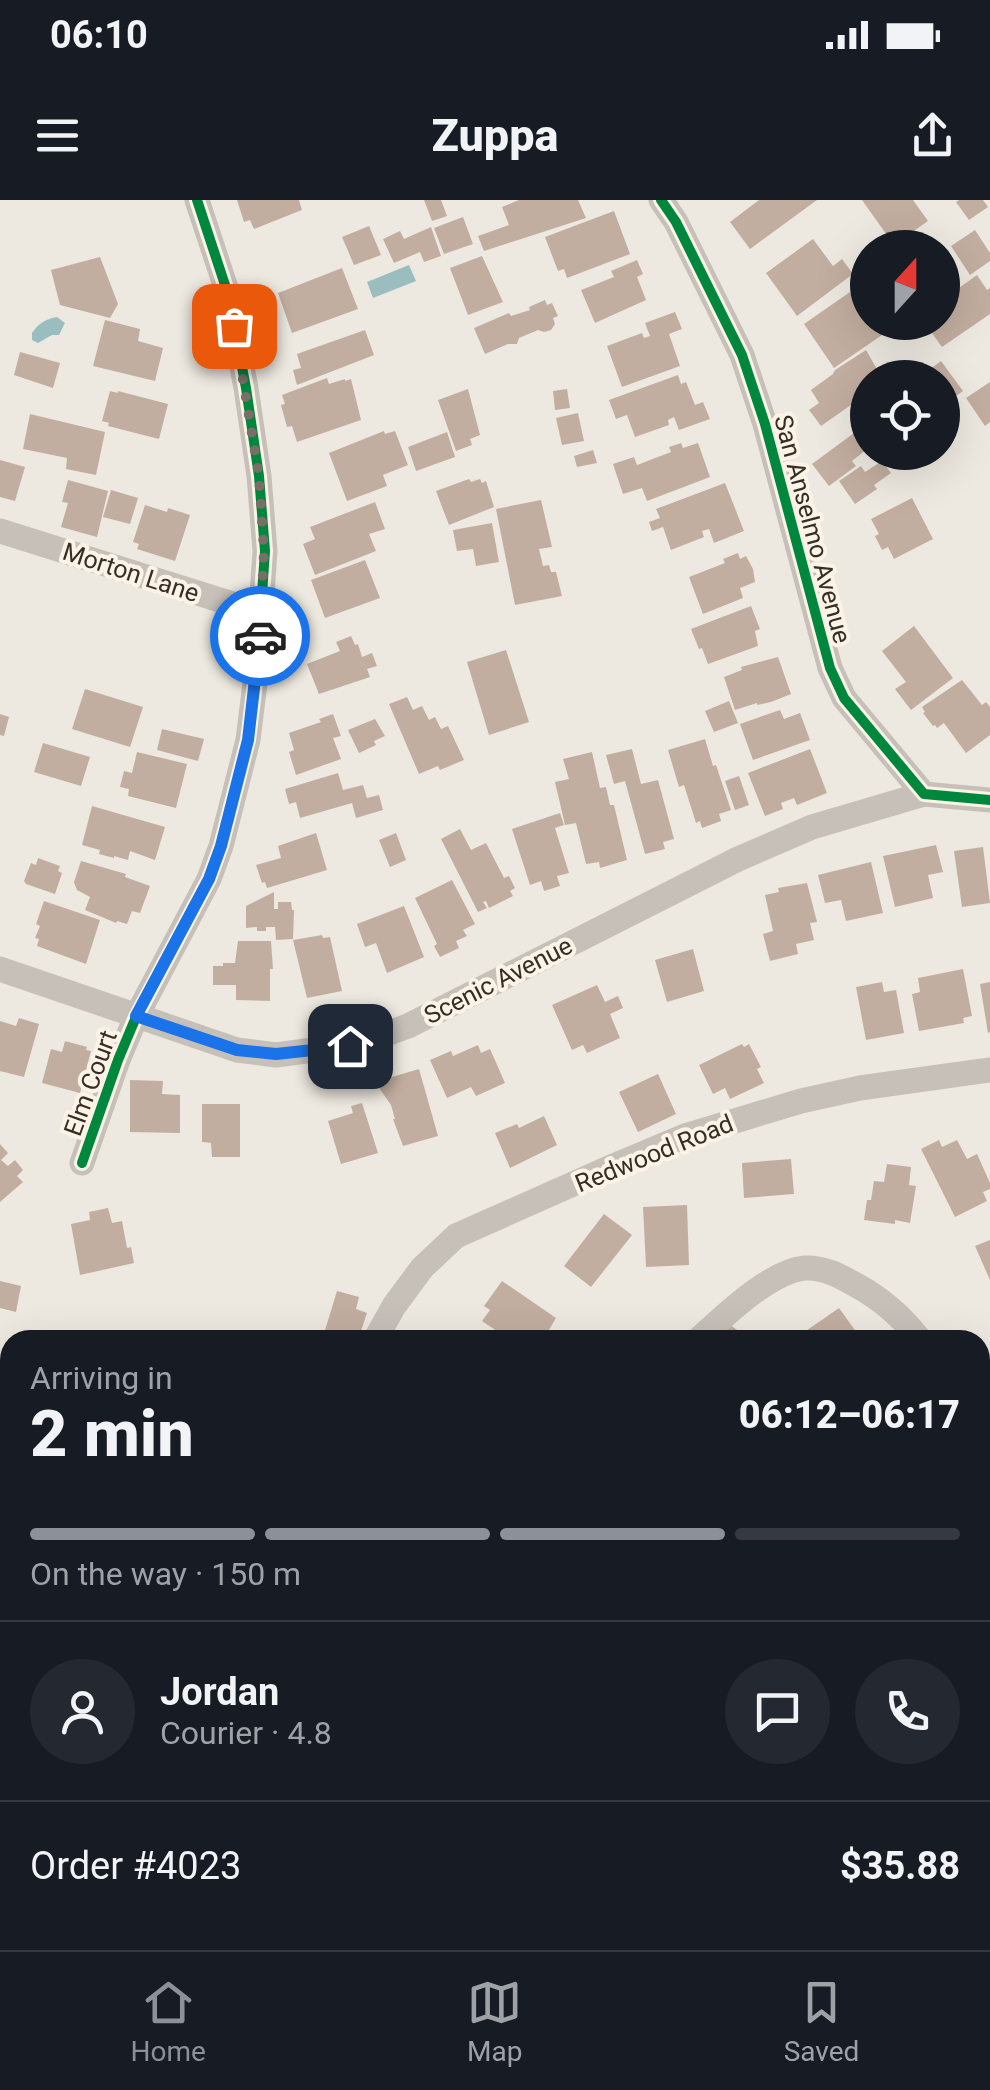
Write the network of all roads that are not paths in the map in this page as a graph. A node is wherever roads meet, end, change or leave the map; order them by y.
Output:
1 (197, 200) edge
2 (661, 200) edge
3 (0, 531) edge
4 (261, 614) junction
5 (924, 794) junction
6 (990, 800) edge
7 (0, 969) edge
8 (136, 1016) junction
9 (990, 1070) edge
10 (82, 1163) dead end
11 (381, 1330) edge
12 (709, 1330) edge
13 (910, 1330) edge

1 - 4 street, Elm Court
2 - 5 street, San Anselmo Avenue
3 - 4 street, Morton Lane
4 - 8 street, Elm Court
5 - 6 street
5 - 8 street, Scenic Avenue
7 - 8 street, Scenic Avenue
8 - 10 street, Elm Court
9 - 11 street, Redwood Road
12 - 13 street

